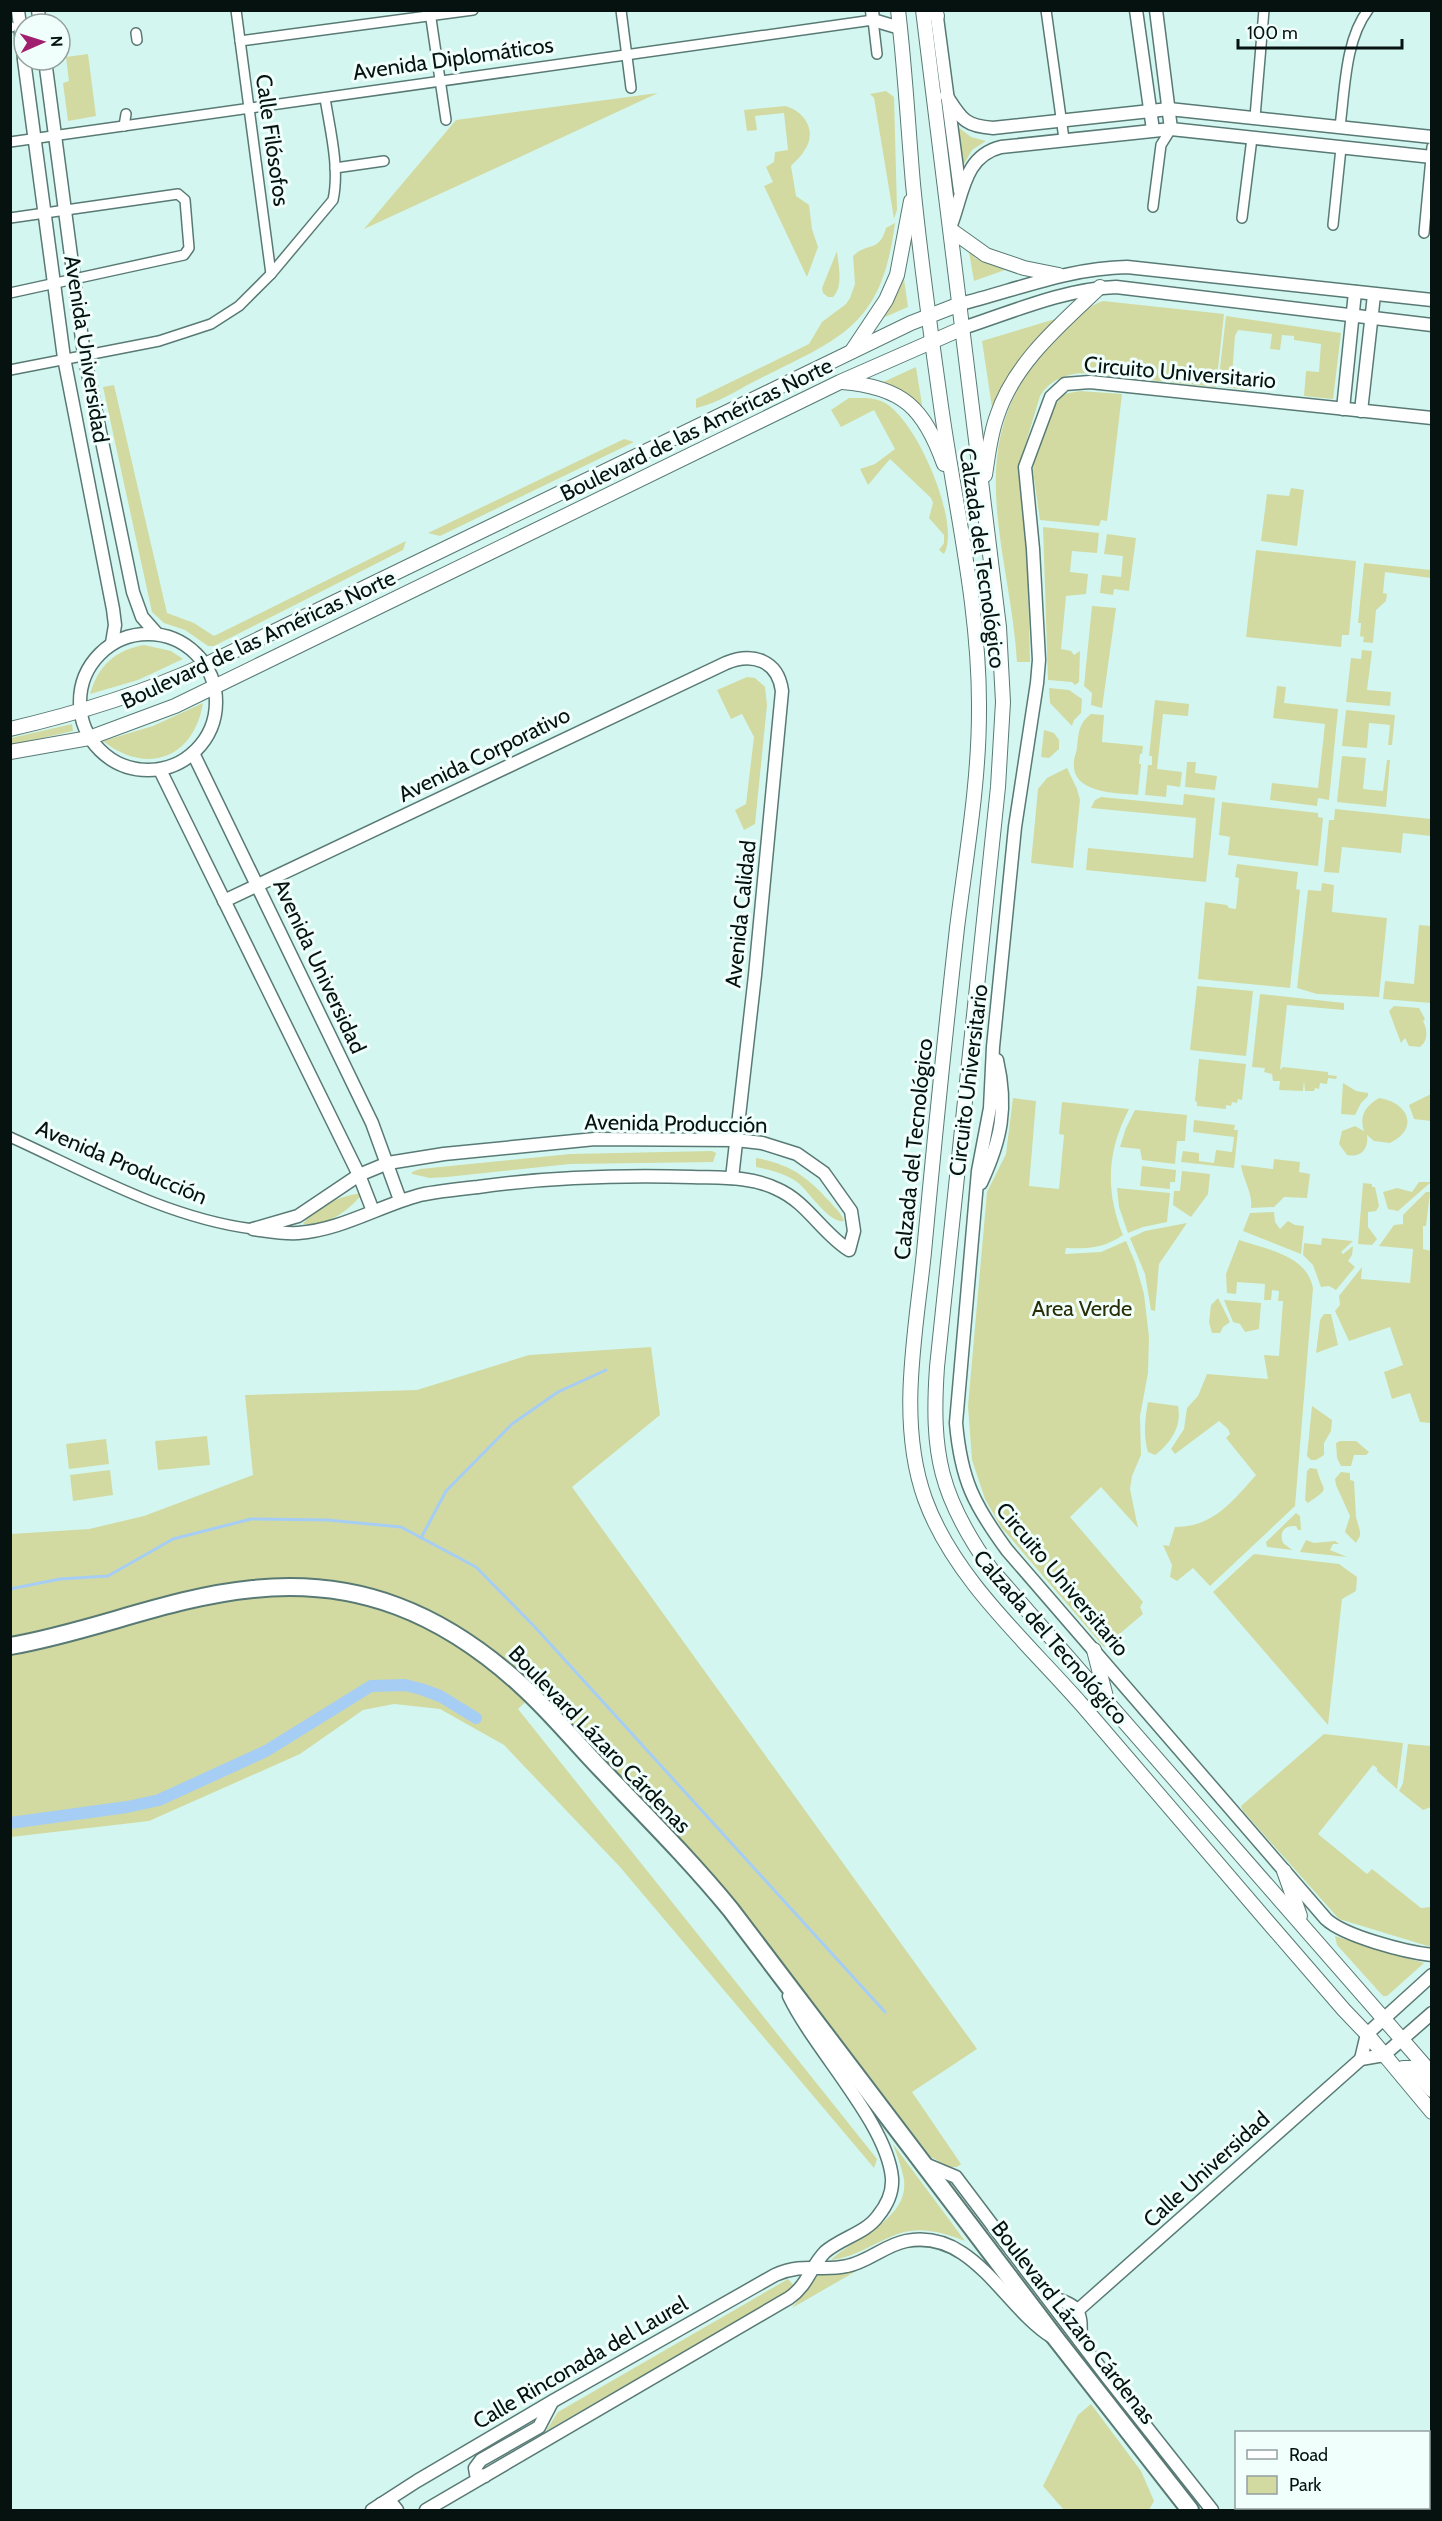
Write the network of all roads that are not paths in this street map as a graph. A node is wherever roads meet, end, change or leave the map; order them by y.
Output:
1 (236, 10) edge
2 (473, 10) edge
3 (621, 10) edge
4 (898, 10) edge
5 (924, 10) edge
6 (1046, 10) edge
7 (1136, 10) edge
8 (1156, 10) edge
9 (1264, 10) edge
10 (1368, 10) edge
11 (936, 12) edge
12 (430, 13) edge
13 (872, 16) edge
14 (900, 28) junction
15 (240, 41) junction
16 (877, 54) dead end
17 (627, 55) junction
18 (26, 72) edge
19 (46, 72) edge
20 (440, 81) junction
21 (632, 88) dead end
22 (946, 95) junction
23 (325, 98) junction
24 (171, 107) dead end
25 (249, 108) junction
26 (1151, 110) junction
27 (1169, 110) junction
28 (126, 114) dead end
29 (1255, 117) junction
30 (176, 119) junction
31 (446, 120) dead end
32 (1062, 120) junction
33 (124, 126) junction
34 (1340, 126) junction
35 (1172, 129) junction
36 (1153, 130) junction
37 (54, 136) junction
38 (1431, 137) edge
39 (34, 138) junction
40 (1252, 138) junction
41 (1064, 139) junction
42 (10, 142) edge
43 (1161, 145) junction
44 (1341, 148) junction
45 (1431, 154) edge
46 (384, 161) dead end
47 (335, 168) junction
48 (913, 184) junction
49 (961, 199) junction
50 (1154, 207) dead end
51 (65, 212) junction
52 (45, 214) junction
53 (1242, 218) dead end
54 (10, 219) edge
55 (1333, 225) dead end
56 (951, 227) junction
57 (1424, 233) dead end
58 (271, 274) junction
59 (1059, 275) junction
60 (74, 280) junction
61 (54, 284) junction
62 (1100, 287) junction
63 (1355, 292) junction
64 (10, 293) edge
65 (1374, 295) junction
66 (1431, 300) edge
67 (960, 304) junction
68 (929, 315) junction
69 (1353, 316) junction
70 (1371, 318) junction
71 (1431, 325) edge
72 (963, 328) junction
73 (932, 341) junction
74 (850, 352) junction
75 (84, 354) junction
76 (63, 358) junction
77 (10, 370) edge
78 (840, 382) junction
79 (1343, 409) junction
80 (1361, 411) junction
81 (1431, 418) edge
82 (952, 486) junction
83 (982, 495) junction
84 (375, 581) junction
85 (385, 603) junction
86 (156, 634) junction
87 (112, 643) junction
88 (764, 661) joint
89 (205, 665) junction
90 (214, 687) junction
91 (80, 713) junction
92 (10, 729) edge
93 (89, 738) junction
94 (10, 752) edge
95 (193, 753) junction
96 (160, 770) junction
97 (259, 885) junction
98 (224, 901) junction
99 (10, 1137) edge
100 (736, 1140) junction
101 (388, 1163) junction
102 (359, 1175) junction
103 (732, 1179) junction
104 (400, 1200) junction
105 (373, 1211) junction
106 (253, 1229) junction
107 (10, 1646) edge
108 (1094, 1650) junction
109 (1107, 1702) junction
110 (1249, 1863) junction
111 (1284, 1871) junction
112 (1230, 1878) junction
113 (1302, 1924) junction
114 (1431, 1955) edge
115 (777, 1970) junction
116 (1431, 1975) edge
117 (1322, 1985) junction
118 (1431, 2013) edge
119 (1379, 2014) junction
120 (1367, 2034) junction
121 (1401, 2040) junction
122 (1384, 2055) junction
123 (1362, 2059) junction
124 (1431, 2074) edge
125 (1402, 2078) junction
126 (1431, 2090) edge
127 (1431, 2112) edge
128 (921, 2162) junction
129 (816, 2267) junction
130 (1046, 2295) junction
131 (1078, 2310) junction
132 (1057, 2340) junction
133 (1080, 2341) junction
134 (553, 2401) junction
135 (485, 2476) junction
136 (376, 2507) edge
137 (397, 2511) edge
138 (426, 2511) edge
139 (1190, 2511) edge
140 (1212, 2511) edge

1 - 15 street, Calle Filósofos
2 - 12 street
3 - 17 street
4 - 14 main road, Calzada del Tecnológico
5 - 56 main road, Calzada del Tecnológico
6 - 32 street
7 - 26 street
8 - 27 street
9 - 29 street
10 - 34 street
11 - 22 street
12 - 15 street
12 - 20 street
13 - 14 street, Avenida Diplomáticos
13 - 16 street
13 - 17 street, Avenida Diplomáticos
14 - 48 main road, Calzada del Tecnológico
15 - 25 street, Calle Filósofos
17 - 20 street, Avenida Diplomáticos
17 - 21 street
18 - 39 street, Avenida Universidad
19 - 37 street, Avenida Universidad
20 - 23 street, Avenida Diplomáticos
20 - 31 street
22 - 32 street
22 - 49 street
23 - 25 street, Avenida Diplomáticos
23 - 47 street
24 - 30 street
25 - 30 street, Avenida Diplomáticos
25 - 58 street, Calle Filósofos
26 - 27 street
26 - 32 street
26 - 36 street
27 - 29 street
27 - 35 street
28 - 33 street
29 - 34 street
30 - 33 street, Avenida Diplomáticos
32 - 41 street
33 - 37 street, Avenida Diplomáticos
34 - 38 street
35 - 36 street
35 - 40 street
35 - 43 street
36 - 41 street
36 - 43 street
37 - 39 street, Avenida Diplomáticos
37 - 51 street, Avenida Universidad
39 - 42 street, Avenida Diplomáticos
39 - 52 street, Avenida Universidad
40 - 44 street
40 - 53 street
41 - 49 street
43 - 50 street
44 - 45 street
44 - 55 street
45 - 57 street
46 - 47 street
47 - 58 street
48 - 68 main road, Calzada del Tecnológico
48 - 74 main road
49 - 56 street
51 - 52 street
51 - 60 street, Avenida Universidad
51 - 60 street
52 - 54 street
52 - 61 street, Avenida Universidad
56 - 59 main road
56 - 67 main road, Calzada del Tecnológico
58 - 75 street
59 - 63 street, Boulevard de las Américas Norte
59 - 67 street, Boulevard de las Américas Norte
60 - 61 street
60 - 75 street, Avenida Universidad
61 - 64 street
61 - 76 street, Avenida Universidad
62 - 69 street, Boulevard de las Américas Norte
62 - 72 street, Boulevard de las Américas Norte
62 - 83 main road
63 - 65 street, Boulevard de las Américas Norte
63 - 69 street
65 - 66 street, Boulevard de las Américas Norte
65 - 70 street
67 - 68 main road, Boulevard de las Américas Norte
67 - 72 main road, Calzada del Tecnológico
68 - 73 main road, Calzada del Tecnológico
68 - 74 main road, Boulevard de las Américas Norte
69 - 70 street, Boulevard de las Américas Norte
69 - 79 street
70 - 71 street, Boulevard de las Américas Norte
70 - 80 street
72 - 73 main road, Boulevard de las Américas Norte
72 - 83 main road, Calzada del Tecnológico
73 - 78 main road, Boulevard de las Américas Norte
73 - 82 main road, Calzada del Tecnológico
74 - 84 main road, Boulevard de las Américas Norte
75 - 76 street
75 - 86 street, Avenida Universidad
76 - 77 street
76 - 87 street, Avenida Universidad
78 - 82 main road
78 - 85 main road, Boulevard de las Américas Norte
79 - 80 street, Circuito Universitario
79 - 108 street, Circuito Universitario
80 - 81 street, Circuito Universitario
82 - 112 main road, Calzada del Tecnológico
83 - 109 main road, Calzada del Tecnológico
84 - 85 main road
84 - 89 main road, Boulevard de las Américas Norte
85 - 90 main road, Boulevard de las Américas Norte
86 - 87 street
86 - 89 street
87 - 91 street
88 - 97 street, Avenida Corporativo
88 - 100 street, Avenida Calidad
89 - 90 street
89 - 91 main road, Boulevard de las Américas Norte
90 - 93 main road, Boulevard de las Américas Norte
90 - 95 street
91 - 92 main road, Boulevard de las Américas Norte
91 - 93 street
93 - 94 main road, Boulevard de las Américas Norte
93 - 96 street
95 - 96 street
95 - 97 street, Avenida Universidad
96 - 98 street
97 - 98 street, Avenida Corporativo
97 - 101 street, Avenida Universidad
98 - 102 street
99 - 106 street, Avenida Producción
100 - 101 street, Avenida Producción
100 - 103 street, Avenida Calidad
100 - 103 street, Avenida Producción
101 - 102 street, Avenida Producción
101 - 104 street, Avenida Universidad
102 - 105 street
102 - 106 street, Avenida Producción
103 - 104 street, Avenida Producción
104 - 105 street, Avenida Producción
105 - 106 street, Avenida Producción
107 - 115 highway, Boulevard Lázaro Cárdenas
108 - 109 main road
108 - 111 street, Circuito Universitario
109 - 110 main road, Calzada del Tecnológico
110 - 112 main road
110 - 113 main road, Calzada del Tecnológico
111 - 113 main road
111 - 114 street, Circuito Universitario
112 - 117 main road, Calzada del Tecnológico
113 - 119 main road, Calzada del Tecnológico
115 - 128 highway, Boulevard Lázaro Cárdenas
115 - 129 street
116 - 119 street
117 - 119 main road
117 - 120 main road, Calzada del Tecnológico
118 - 121 street
119 - 120 street
119 - 121 main road, Calzada del Tecnológico
120 - 122 main road, Calzada del Tecnológico
120 - 123 street
121 - 122 street
121 - 124 main road, Calzada del Tecnológico
122 - 123 street
122 - 125 main road, Calzada del Tecnológico
123 - 131 street, Calle Universidad
125 - 126 main road
125 - 127 main road, Calzada del Tecnológico
128 - 130 street, Boulevard Lázaro Cárdenas
128 - 132 highway, Boulevard Lázaro Cárdenas
129 - 132 street, Calle Rinconada del Laurel
129 - 134 street, Calle Rinconada del Laurel
129 - 135 street
130 - 131 street
130 - 133 street, Boulevard Lázaro Cárdenas
131 - 133 street
132 - 139 highway, Boulevard Lázaro Cárdenas
133 - 140 street, Boulevard Lázaro Cárdenas
134 - 135 street
134 - 136 street, Calle Rinconada del Laurel
135 - 138 street
136 - 137 street

